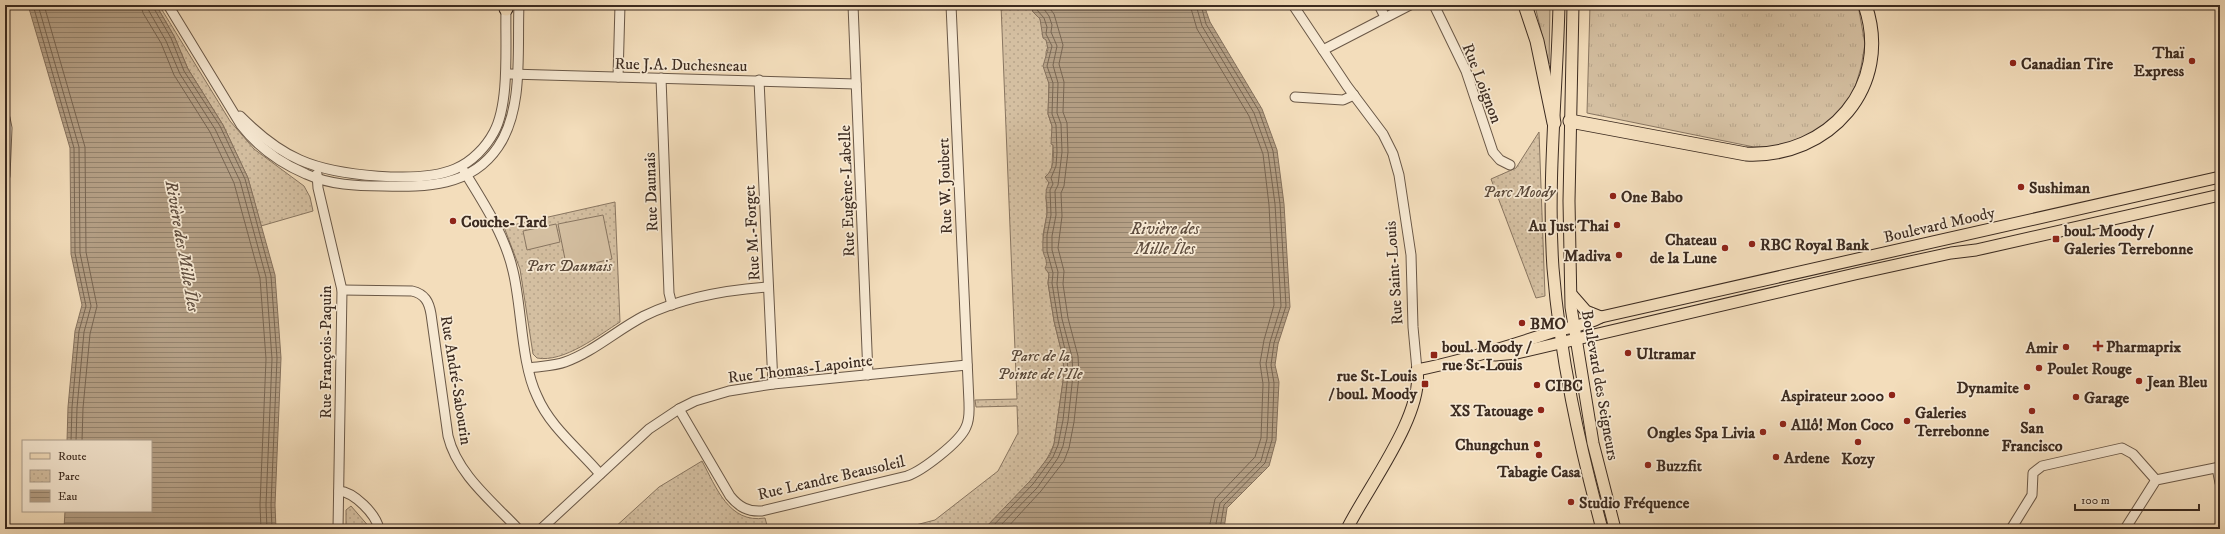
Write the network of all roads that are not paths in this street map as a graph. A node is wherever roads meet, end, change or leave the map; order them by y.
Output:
1 (168, 5) edge
2 (519, 5) edge
3 (620, 5) edge
4 (853, 5) edge
5 (951, 5) edge
6 (1293, 5) edge
7 (1379, 5) edge
8 (1410, 5) edge
9 (1434, 5) edge
10 (1525, 5) edge
11 (1559, 5) edge
12 (1573, 5) edge
13 (1865, 5) edge
14 (506, 7) edge
15 (1385, 17) junction
16 (1323, 50) junction
17 (505, 74) junction
18 (516, 74) junction
19 (618, 77) junction
20 (661, 78) junction
21 (759, 80) junction
22 (856, 84) junction
23 (1354, 95) junction
24 (1295, 96) dead end
25 (228, 103) junction
26 (5, 118) edge
27 (1570, 121) junction
28 (1554, 123) junction
29 (1510, 165) dead end
30 (461, 166) junction
31 (318, 167) junction
32 (5, 172) edge
33 (467, 175) junction
34 (2220, 177) edge
35 (317, 178) junction
36 (2220, 195) edge
37 (768, 287) junction
38 (342, 290) junction
39 (1572, 295) junction
40 (672, 305) junction
41 (1601, 317) junction
42 (1573, 327) junction
43 (1559, 330) junction
44 (1575, 339) junction
45 (1561, 342) junction
46 (1480, 356) junction
47 (967, 365) junction
48 (529, 368) junction
49 (1417, 370) junction
50 (868, 376) junction
51 (773, 384) junction
52 (679, 409) junction
53 (2218, 468) edge
54 (600, 474) junction
55 (2156, 480) junction
56 (2220, 483) edge
57 (339, 491) junction
58 (338, 529) edge
59 (379, 529) edge
60 (518, 529) edge
61 (541, 529) edge
62 (1347, 529) edge
63 (1602, 529) edge
64 (1615, 529) edge
65 (2011, 529) edge
66 (2126, 529) edge

1 - 25 street
2 - 18 street
3 - 19 street
4 - 22 street, Rue Eugène-Labelle
5 - 47 street, Rue W. Joubert
6 - 16 street, Rue Saint-Louis
7 - 15 street
8 - 15 street
9 - 29 street, Rue Loignon
10 - 28 highway
11 - 28 main road, Boulevard des Seigneurs
12 - 27 main road, Boulevard des Seigneurs
13 - 27 highway
14 - 17 street
15 - 16 street
16 - 23 street, Rue Saint-Louis
17 - 18 street, Rue J.A. Duchesneau
17 - 30 street
18 - 19 street, Rue J.A. Duchesneau
18 - 33 street
19 - 20 street, Rue J.A. Duchesneau
20 - 21 street, Rue J.A. Duchesneau
20 - 40 street, Rue Daunais
21 - 22 street, Rue J.A. Duchesneau
21 - 37 street, Rue M.-Forget
22 - 50 street, Rue Eugène-Labelle
23 - 24 street
23 - 49 street, Rue Saint-Louis
25 - 31 street
25 - 35 street
26 - 32 street
27 - 39 main road, Boulevard des Seigneurs
28 - 43 main road, Boulevard des Seigneurs
30 - 31 street
30 - 33 street
31 - 35 street, Rue François-Paquin
33 - 35 street
33 - 48 street
34 - 41 main road, Boulevard Moody
35 - 38 street, Rue François-Paquin
36 - 44 main road, Boulevard Moody
37 - 40 street
37 - 51 street, Rue M.-Forget
38 - 57 street, Rue François-Paquin
38 - 60 street, Rue André-Sabourin
39 - 41 main road
39 - 42 main road, Boulevard des Seigneurs
40 - 48 street
41 - 42 main road, Boulevard Moody
42 - 43 main road, Boulevard Moody
42 - 44 main road, Boulevard des Seigneurs
43 - 45 main road, Boulevard des Seigneurs
43 - 46 main road, Boulevard Moody
44 - 45 main road, Boulevard Moody
44 - 64 main road, Boulevard des Seigneurs
45 - 46 main road, Boulevard Moody
45 - 63 main road, Boulevard des Seigneurs
46 - 49 main road, Boulevard Moody
47 - 50 street, Rue Thomas-Lapointe
47 - 52 street, Rue Leandre Beausoleil
48 - 54 street
49 - 62 main road, Rue Saint-Louis
50 - 51 street, Rue Thomas-Lapointe
51 - 52 street, Rue Thomas-Lapointe
52 - 54 street, Rue Thomas-Lapointe
53 - 55 street
53 - 56 street
54 - 61 street, Rue Thomas-Lapointe
55 - 65 street
55 - 66 street
57 - 58 street, Rue François-Paquin
57 - 59 street

